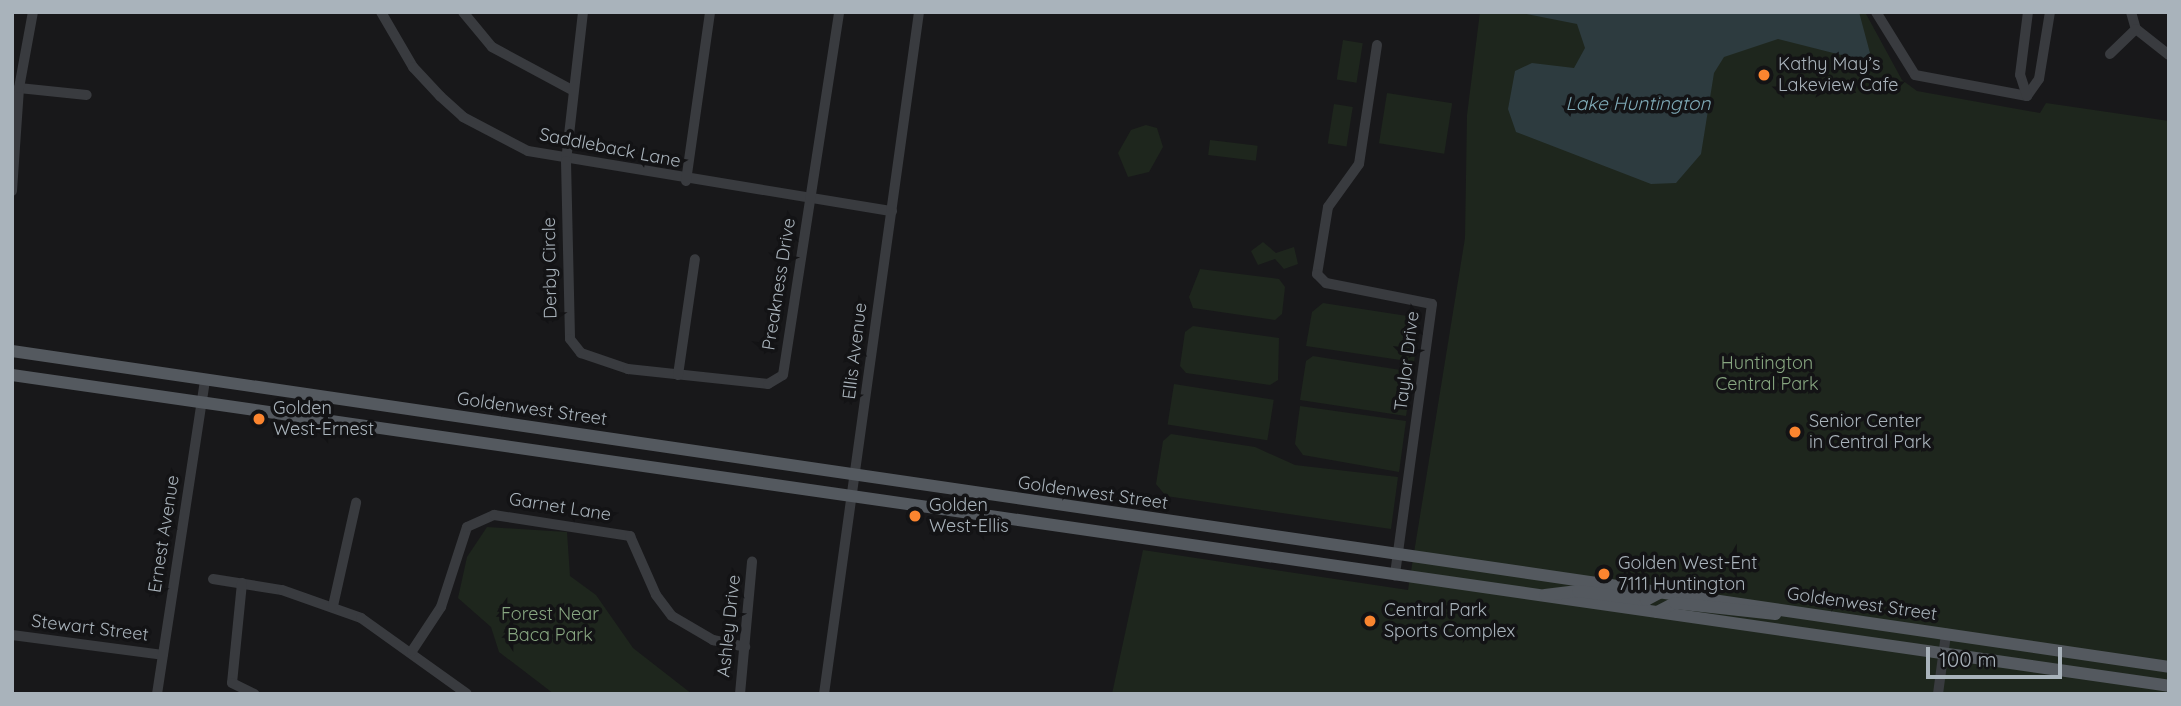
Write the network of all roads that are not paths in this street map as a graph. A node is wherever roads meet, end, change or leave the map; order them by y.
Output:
1 (33, 12) edge
2 (381, 12) edge
3 (463, 12) edge
4 (583, 12) edge
5 (710, 12) edge
6 (839, 12) edge
7 (919, 12) edge
8 (2028, 12) edge
9 (2050, 12) edge
10 (2131, 12) edge
11 (1877, 13) edge
12 (2136, 29) junction
13 (1377, 45) dead end
14 (2110, 54) dead end
15 (2169, 55) edge
16 (2020, 75) junction
17 (19, 88) junction
18 (570, 89) junction
19 (2005, 93) junction
20 (88, 95) dead end
21 (2028, 96) junction
22 (566, 161) junction
23 (686, 181) junction
24 (12, 191) edge
25 (811, 199) junction
26 (892, 211) junction
27 (695, 260) dead end
28 (12, 351) edge
29 (12, 374) edge
30 (678, 374) junction
31 (783, 375) joint
32 (205, 380) junction
33 (202, 402) junction
34 (856, 475) junction
35 (854, 494) junction
36 (356, 503) dead end
37 (1399, 554) junction
38 (752, 562) dead end
39 (1395, 575) junction
40 (213, 579) dead end
41 (242, 583) junction
42 (1659, 593) junction
43 (1542, 597) junction
44 (333, 606) junction
45 (1789, 610) junction
46 (1657, 612) junction
47 (1946, 634) junction
48 (12, 635) edge
49 (745, 647) junction
50 (412, 651) junction
51 (1943, 654) junction
52 (163, 655) junction
53 (2169, 667) edge
54 (2169, 686) edge
55 (158, 694) edge
56 (255, 694) edge
57 (467, 694) edge
58 (740, 694) edge
59 (824, 694) edge
60 (1938, 694) edge

1 - 17 street
2 - 22 street, Saddleback Lane
3 - 18 street
4 - 18 street, Derby Circle
5 - 23 street
6 - 25 street, Preakness Drive
7 - 26 street, Ellis Avenue
8 - 16 street
9 - 21 street
10 - 12 street
11 - 19 street
12 - 14 street
12 - 15 street
13 - 37 street, Taylor Drive
16 - 19 street
16 - 21 street
17 - 20 street
17 - 24 street
18 - 22 street, Derby Circle
19 - 21 street
22 - 23 street, Saddleback Lane
22 - 30 street, Derby Circle
23 - 25 street, Saddleback Lane
25 - 26 street, Saddleback Lane
25 - 31 street, Preakness Drive
26 - 34 street, Ellis Avenue
27 - 30 street
28 - 32 main road, Goldenwest Street
29 - 33 main road, Goldenwest Street
30 - 31 street, Derby Circle
32 - 33 street, Ernest Avenue
32 - 34 main road, Goldenwest Street
33 - 35 main road, Goldenwest Street
33 - 52 street, Ernest Avenue
34 - 35 street, Ellis Avenue
34 - 37 main road, Goldenwest Street
35 - 39 main road, Goldenwest Street
35 - 59 street, Ellis Avenue
36 - 44 street
37 - 39 street, Taylor Drive
37 - 42 main road, Goldenwest Street
38 - 49 street, Ashley Drive
39 - 43 main road, Goldenwest Street
40 - 41 street
41 - 44 street
41 - 56 street
42 - 43 main road
42 - 45 main road, Goldenwest Street
43 - 46 main road, Goldenwest Street
44 - 50 street
45 - 46 main road
45 - 47 main road, Goldenwest Street
46 - 51 main road, Goldenwest Street
47 - 51 street
47 - 53 main road, Goldenwest Street
48 - 52 street, Stewart Street
49 - 50 street, Garnet Lane
49 - 58 street, Ashley Drive
50 - 57 street
51 - 54 main road, Goldenwest Street
51 - 60 street
52 - 55 street, Ernest Avenue

